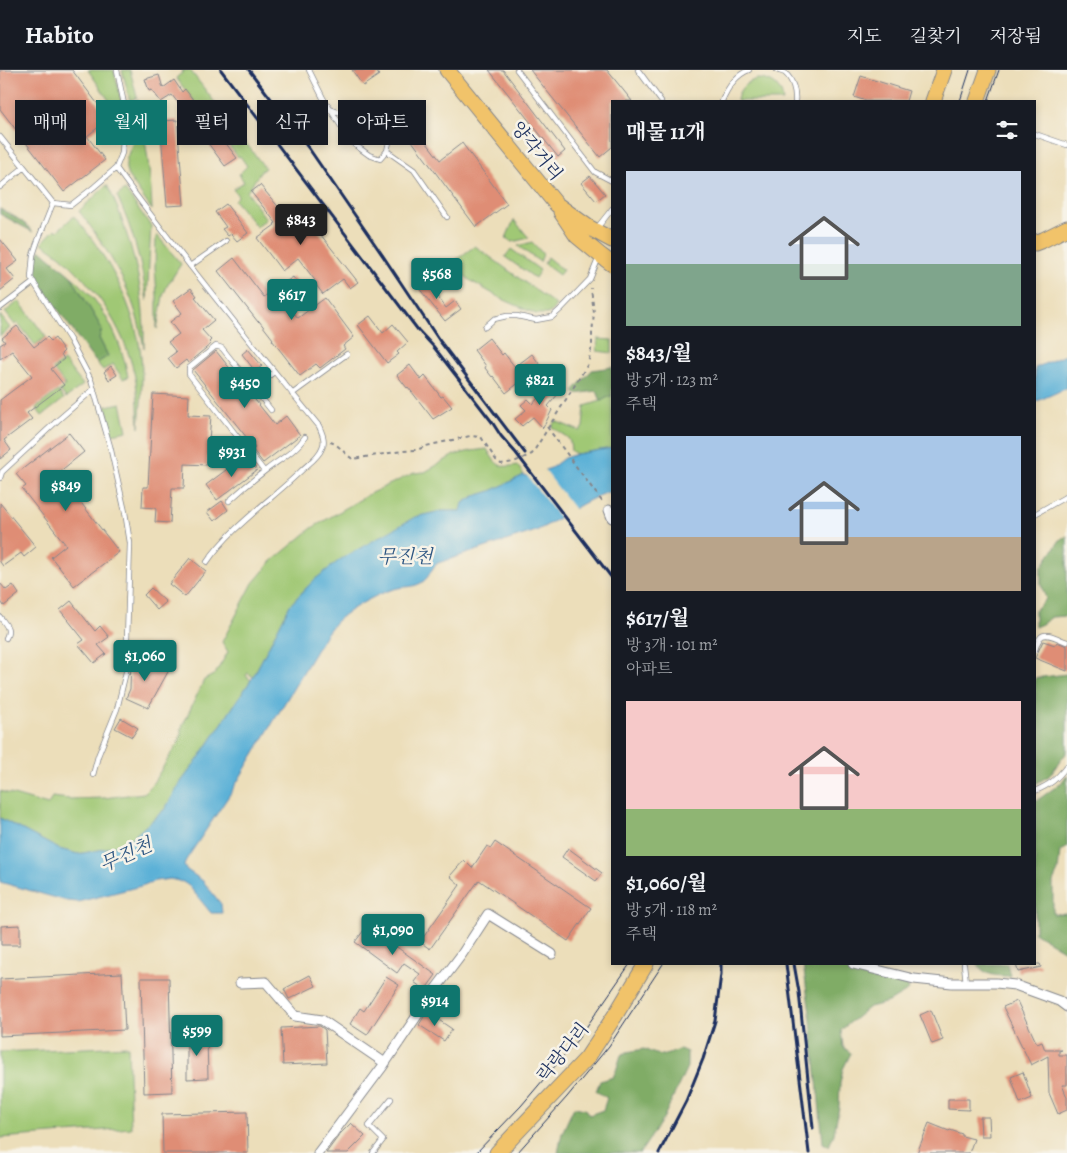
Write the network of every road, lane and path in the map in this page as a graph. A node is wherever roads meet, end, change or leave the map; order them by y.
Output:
1 (117, 70) edge
2 (310, 70) edge
3 (447, 70) edge
4 (517, 70) edge
5 (638, 70) edge
6 (749, 70) edge
7 (777, 70) edge
8 (944, 70) edge
9 (988, 70) edge
10 (323, 98) junction
11 (320, 100) edge
12 (660, 100) edge
13 (722, 100) edge
14 (795, 100) edge
15 (933, 100) edge
16 (977, 100) edge
17 (330, 109) junction
18 (1036, 134) edge
19 (0, 137) edge
20 (1067, 145) edge
21 (387, 151) junction
22 (24, 167) junction
23 (116, 168) junction
24 (611, 180) edge
25 (0, 187) edge
26 (54, 203) junction
27 (556, 204) junction
28 (611, 210) edge
29 (447, 217) dead end
30 (1067, 228) edge
31 (594, 231) junction
32 (611, 240) edge
33 (226, 241) dead end
34 (1036, 242) edge
35 (606, 260) edge
36 (190, 266) junction
37 (590, 279) junction
38 (34, 282) junction
39 (0, 308) edge
40 (485, 327) dead end
41 (348, 354) dead end
42 (274, 372) junction
43 (254, 388) junction
44 (94, 389) junction
45 (292, 394) junction
46 (271, 410) dead end
47 (548, 428) junction
48 (305, 437) dead end
49 (324, 441) junction
50 (264, 471) junction
51 (0, 478) edge
52 (1067, 496) edge
53 (229, 501) dead end
54 (1036, 513) edge
55 (611, 514) edge
56 (207, 562) dead end
57 (0, 617) edge
58 (6, 638) dead end
59 (1067, 642) edge
60 (1036, 647) edge
61 (1067, 766) edge
62 (93, 775) dead end
63 (1036, 791) edge
64 (552, 954) dead end
65 (645, 965) edge
66 (857, 965) edge
67 (964, 965) edge
68 (240, 983) dead end
69 (966, 983) junction
70 (1067, 1007) edge
71 (385, 1063) junction
72 (391, 1100) dead end
73 (318, 1153) edge
74 (373, 1153) edge
75 (497, 1153) edge

1 - 23 lane
2 - 10 lane
3 - 27 main road, 양각거리
4 - 24 lane
5 - 12 lane
6 - 13 lane
7 - 14 lane
8 - 15 main road
9 - 16 main road
10 - 11 path
10 - 17 lane
17 - 21 lane
17 - 21 lane
18 - 20 lane
19 - 22 lane
21 - 29 lane
22 - 25 lane
22 - 26 lane
23 - 26 lane
23 - 36 lane
26 - 38 lane
27 - 31 main road, 양각거리
27 - 35 main road
28 - 31 lane
30 - 34 main road
31 - 32 main road, 양각거리
33 - 36 lane
35 - 37 lane
36 - 42 lane
37 - 40 lane
37 - 47 path
38 - 39 lane
38 - 44 lane
41 - 45 lane
42 - 43 lane
42 - 45 lane
43 - 46 lane
43 - 50 lane
44 - 51 lane
44 - 62 lane
45 - 49 lane
47 - 49 path
47 - 55 path
48 - 50 lane
49 - 56 lane
50 - 53 lane
52 - 54 lane
57 - 58 lane
59 - 60 lane
61 - 63 lane
64 - 71 street
65 - 75 main road, 락랑다리
66 - 69 street
67 - 69 lane
68 - 71 street
69 - 70 street
71 - 73 street
72 - 74 lane

